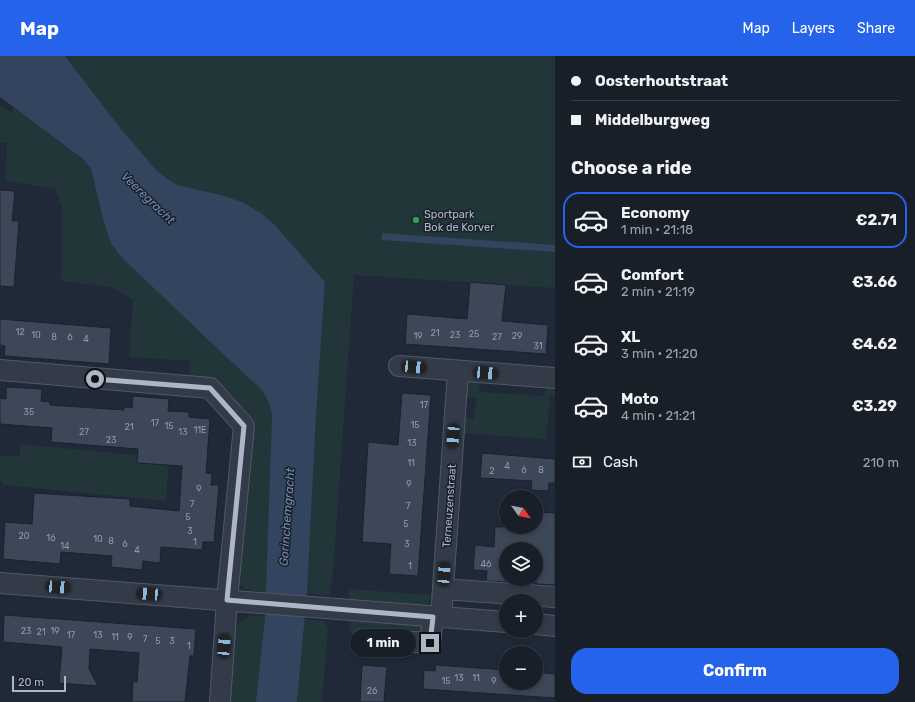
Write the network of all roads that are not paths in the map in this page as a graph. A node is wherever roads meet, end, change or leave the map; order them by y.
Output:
1 (399, 366) dead end
2 (0, 370) edge
3 (458, 371) junction
4 (555, 378) edge
5 (0, 583) edge
6 (443, 589) junction
7 (555, 596) edge
8 (227, 600) junction
9 (437, 617) junction
10 (499, 621) edge
11 (543, 625) edge
12 (555, 626) edge
13 (362, 639) dead end
14 (220, 702) edge

1 - 3 street
2 - 8 street
3 - 4 street
3 - 6 street, Terneuzenstraat
5 - 8 street
6 - 7 street
6 - 9 street, Terneuzenstraat
8 - 9 street
8 - 14 street
9 - 10 street
9 - 13 street, Terneuzenstraat
11 - 12 street

